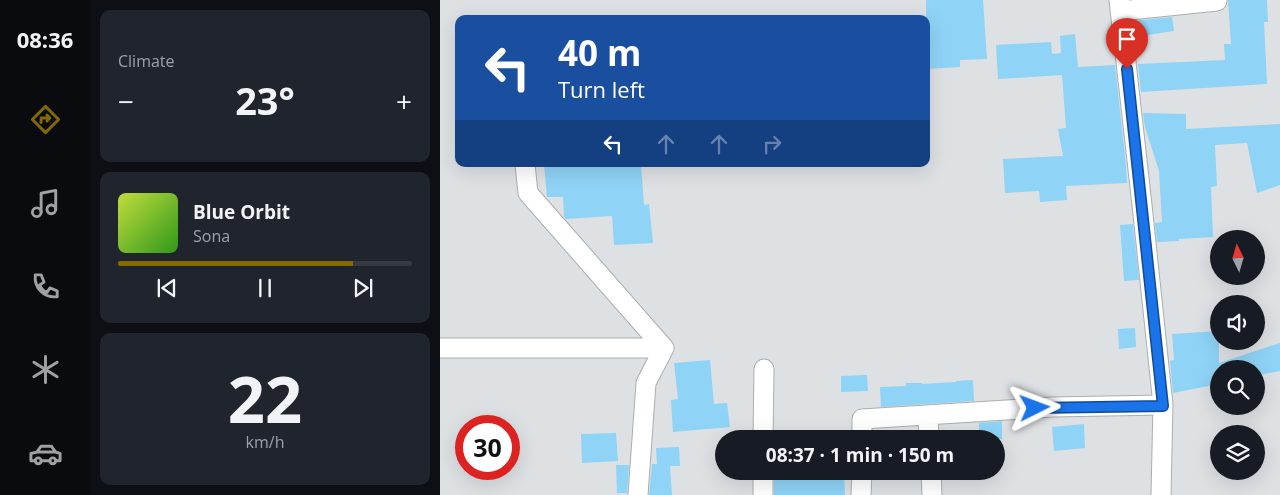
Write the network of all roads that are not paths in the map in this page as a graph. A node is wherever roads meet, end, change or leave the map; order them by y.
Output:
1 (1217, 1) edge
2 (1119, 6) edge
3 (526, 167) edge
4 (440, 348) edge
5 (664, 348) junction
6 (764, 369) dead end
7 (1163, 406) junction
8 (928, 415) junction
9 (764, 430) edge
10 (862, 430) edge
11 (929, 430) edge
12 (764, 480) edge
13 (862, 480) edge
14 (931, 480) edge
15 (638, 495) edge
16 (764, 495) edge
17 (861, 495) edge
18 (932, 495) edge
19 (1161, 495) edge

1 - 2 street
2 - 7 street
3 - 5 street
4 - 5 street
5 - 15 street
6 - 9 street
7 - 8 street
7 - 19 street
8 - 10 street
8 - 11 street
12 - 16 street
13 - 17 street
14 - 18 street

